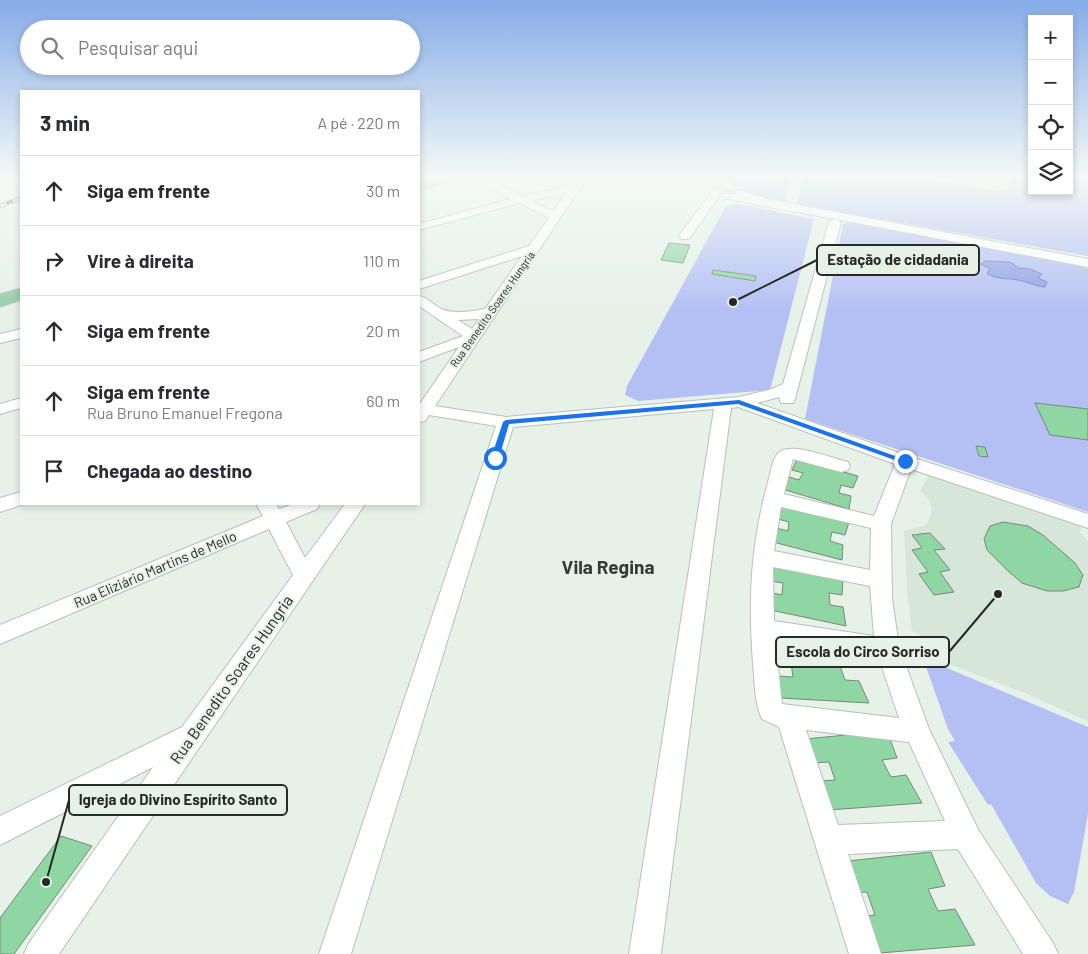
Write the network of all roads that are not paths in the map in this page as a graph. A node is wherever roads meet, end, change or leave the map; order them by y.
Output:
1 (443, 221) edge
2 (554, 221) edge
3 (699, 221) edge
4 (844, 221) edge
5 (871, 221) edge
6 (835, 222) joint
7 (420, 227) edge
8 (685, 236) dead end
9 (535, 248) junction
10 (1088, 262) edge
11 (485, 264) junction
12 (518, 273) junction
13 (420, 285) edge
14 (20, 294) edge
15 (0, 301) edge
16 (20, 301) edge
17 (420, 301) edge
18 (0, 307) edge
19 (490, 313) junction
20 (439, 314) junction
21 (20, 333) edge
22 (473, 337) junction
23 (0, 339) edge
24 (420, 357) edge
25 (454, 364) junction
26 (790, 387) junction
27 (731, 402) junction
28 (20, 403) edge
29 (0, 409) edge
30 (422, 413) edge
31 (783, 417) junction
32 (506, 422) junction
33 (905, 461) junction
34 (841, 466) dead end
35 (20, 498) edge
36 (772, 498) junction
37 (0, 505) edge
38 (304, 505) edge
39 (354, 505) edge
40 (270, 511) edge
41 (1088, 521) edge
42 (881, 524) junction
43 (763, 557) junction
44 (304, 575) junction
45 (882, 580) junction
46 (762, 629) junction
47 (0, 635) edge
48 (888, 647) junction
49 (789, 717) junction
50 (916, 731) junction
51 (191, 736) junction
52 (0, 831) edge
53 (966, 834) junction
54 (830, 840) junction
55 (40, 954) edge
56 (335, 954) edge
57 (645, 954) edge
58 (865, 954) edge
59 (1042, 954) edge

1 - 7 street
2 - 9 street, Rua Benedito Soares Hungria
3 - 8 street
4 - 6 street
5 - 10 street
6 - 26 street
9 - 11 street
9 - 12 street, Rua Benedito Soares Hungria
11 - 12 street
11 - 13 street
12 - 19 street, Rua Benedito Soares Hungria
14 - 15 main road
16 - 18 main road
17 - 20 street
19 - 20 street
19 - 22 street, Rua Benedito Soares Hungria
20 - 22 street
21 - 23 street
22 - 24 street
22 - 25 street, Rua Benedito Soares Hungria
24 - 25 street
25 - 30 street, Rua Benedito Soares Hungria
26 - 27 street
26 - 31 street
27 - 31 street
27 - 32 street
27 - 57 street
28 - 29 street
30 - 32 street
31 - 33 street
32 - 56 street
33 - 41 street
33 - 42 street
34 - 36 street
35 - 37 street
36 - 42 street
36 - 43 street
38 - 40 street, Rua Eliziário Martins de Mello
39 - 44 street, Rua Benedito Soares Hungria
40 - 44 street
40 - 47 street, Rua Eliziário Martins de Mello
42 - 45 street
43 - 45 street
43 - 46 street
44 - 51 street, Rua Benedito Soares Hungria
45 - 48 street
46 - 48 street
46 - 49 street
48 - 50 street
49 - 50 street
49 - 54 street
50 - 53 street
51 - 52 street
51 - 55 street, Rua Benedito Soares Hungria
53 - 54 street
53 - 59 street
54 - 58 street

